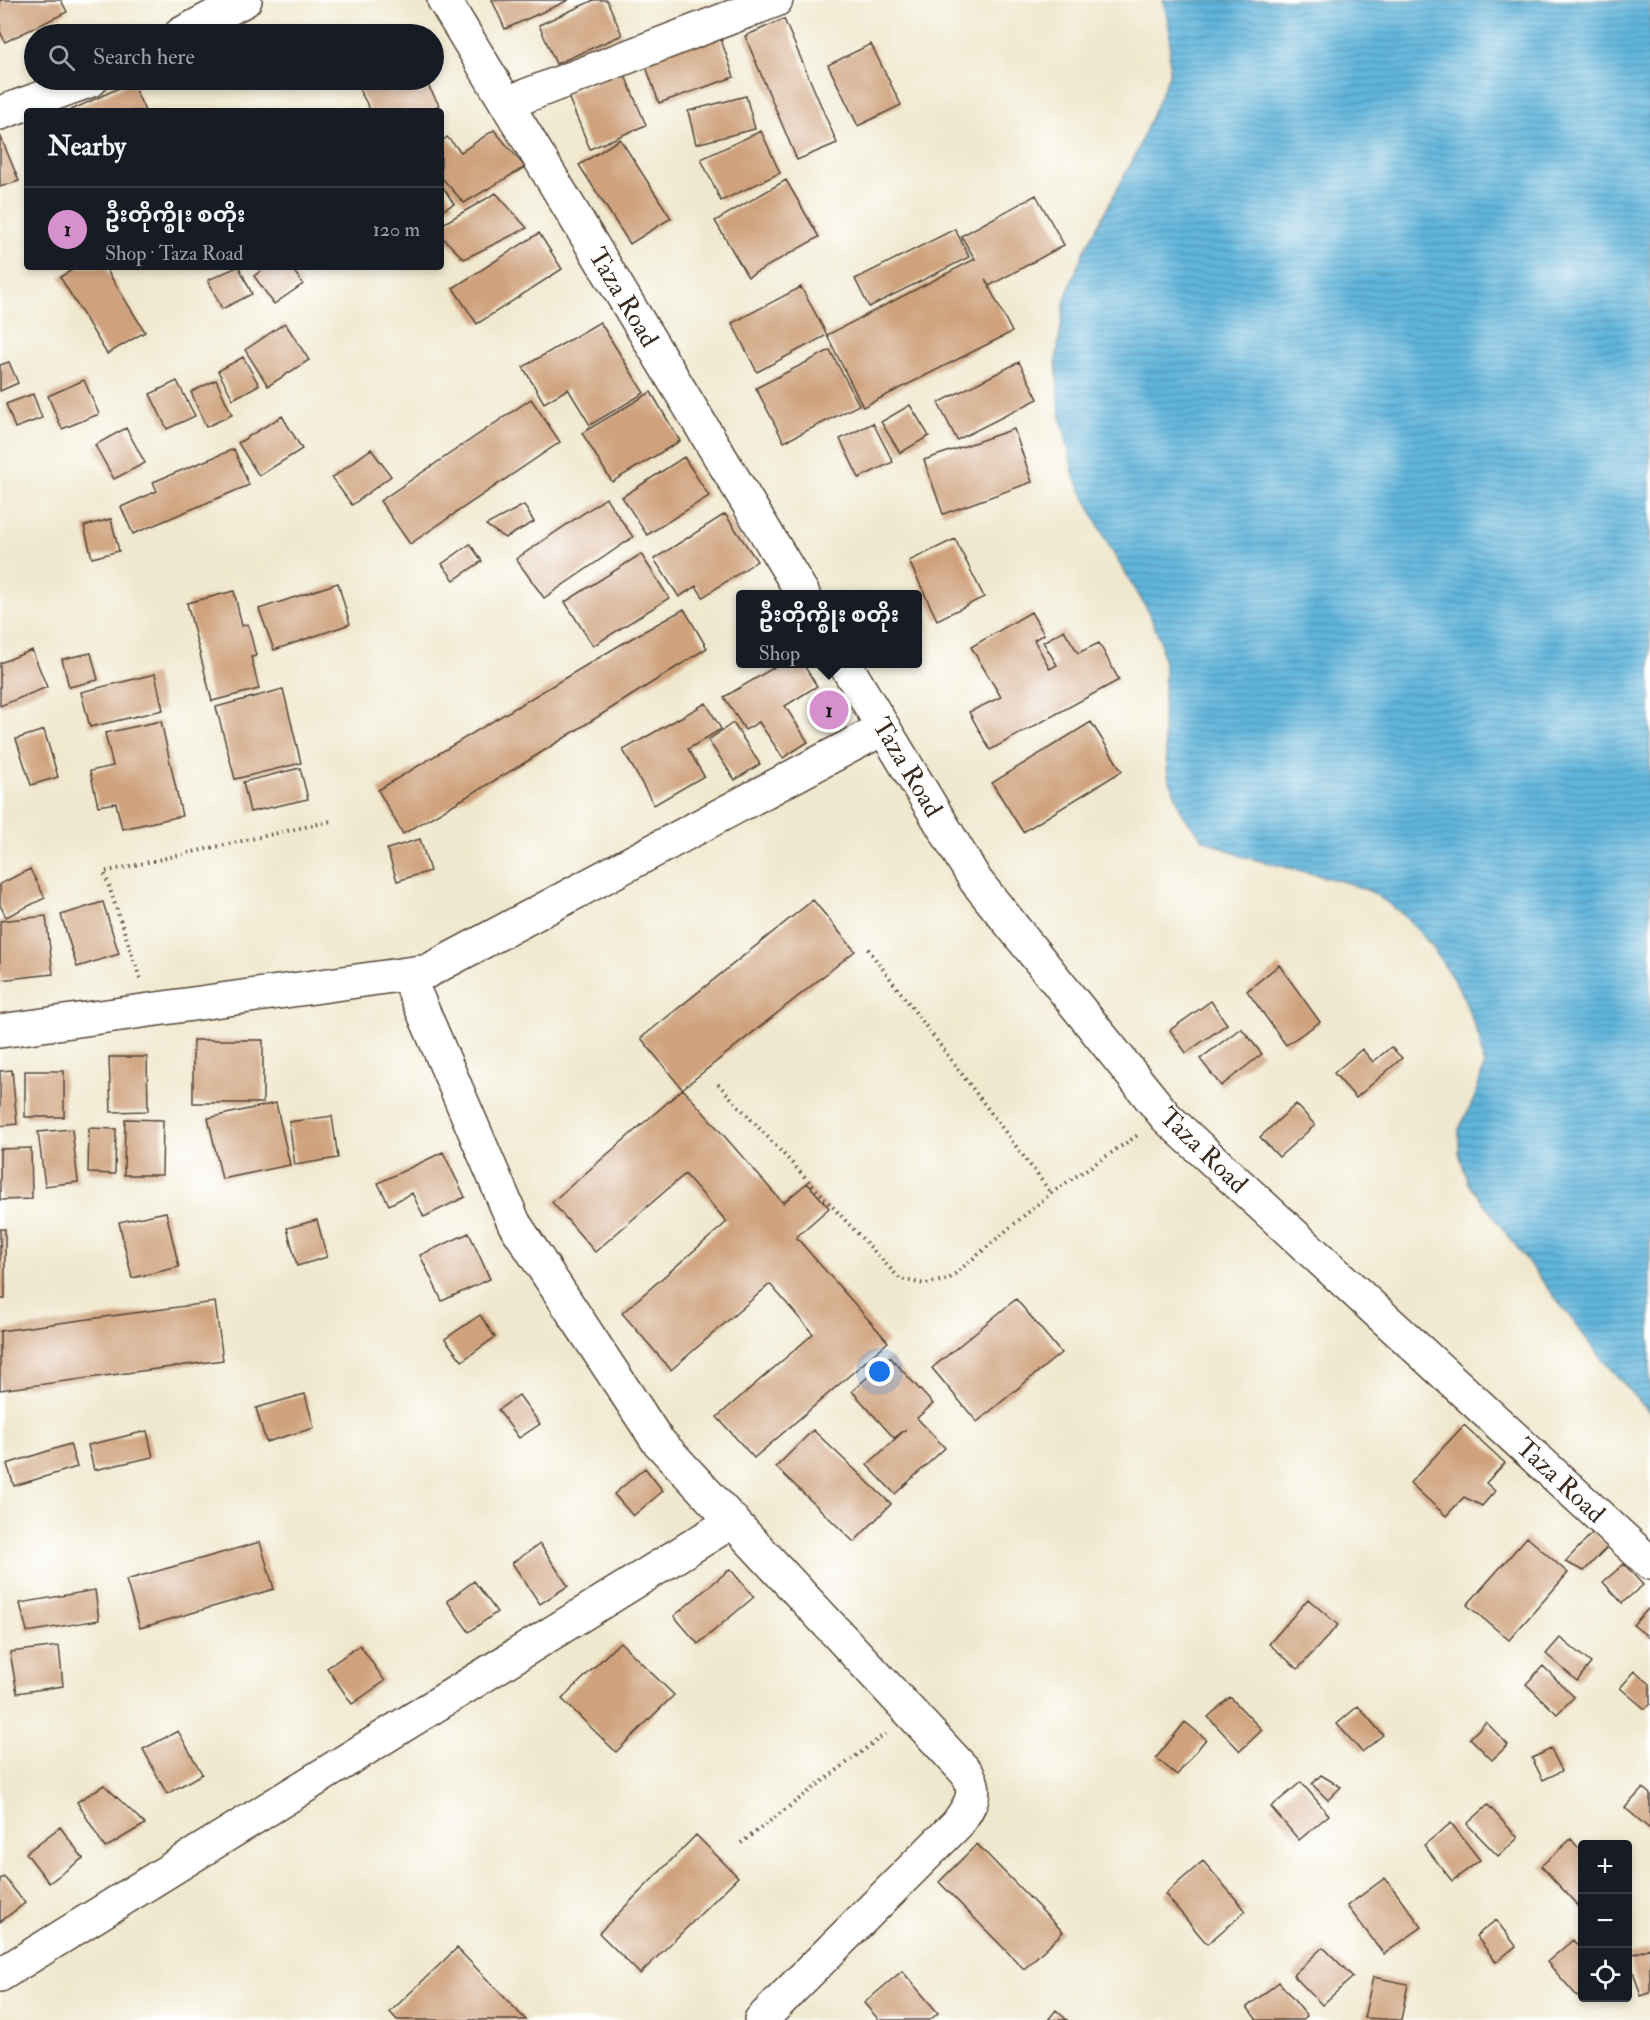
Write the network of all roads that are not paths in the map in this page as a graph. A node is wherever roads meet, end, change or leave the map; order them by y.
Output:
1 (245, 0) edge
2 (444, 0) edge
3 (776, 0) edge
4 (200, 24) edge
5 (63, 90) edge
6 (507, 103) junction
7 (0, 113) edge
8 (801, 590) edge
9 (848, 668) edge
10 (884, 728) junction
11 (407, 974) junction
12 (0, 1031) edge
13 (733, 1521) junction
14 (1650, 1563) edge
15 (0, 1975) edge
16 (761, 2020) edge

1 - 4 street
2 - 6 street, Taza Road
3 - 6 street
5 - 7 street
6 - 8 street, Taza Road
9 - 10 street, Taza Road
10 - 11 street
10 - 14 street, Taza Road
11 - 12 street
11 - 13 street
13 - 15 street
13 - 16 street

